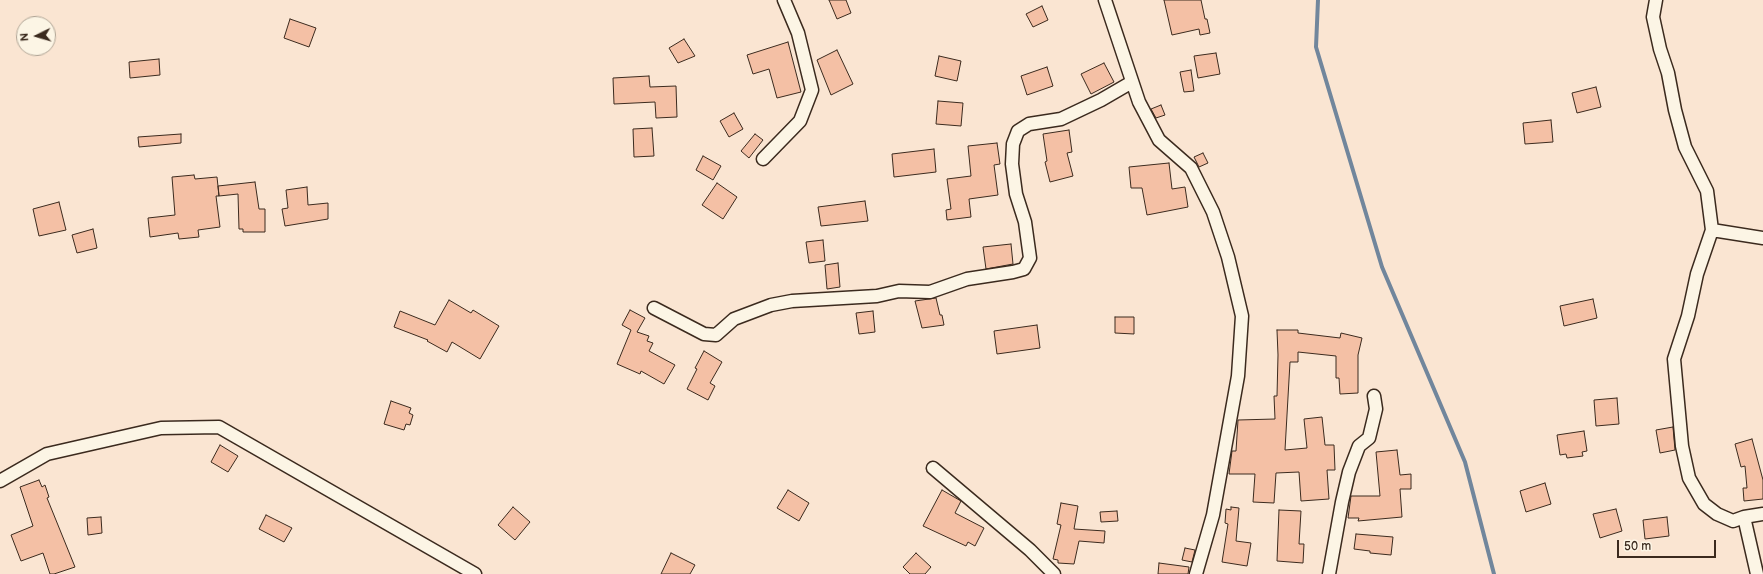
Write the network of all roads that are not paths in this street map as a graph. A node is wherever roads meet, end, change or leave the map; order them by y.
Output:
1 (784, 0) edge
2 (1105, 0) edge
3 (1656, 0) edge
4 (1132, 82) junction
5 (763, 159) dead end
6 (1712, 230) junction
7 (1763, 238) edge
8 (654, 308) dead end
9 (1374, 396) dead end
10 (934, 468) dead end
11 (0, 481) edge
12 (1763, 514) edge
13 (1744, 517) junction
14 (475, 574) edge
15 (1054, 574) edge
16 (1196, 574) edge
17 (1330, 574) edge
18 (1757, 574) edge

1 - 5 street
2 - 4 street
3 - 6 street
4 - 8 street
4 - 16 street
6 - 7 street
6 - 13 street
9 - 17 street
10 - 15 street
11 - 14 street
12 - 13 street
13 - 18 street

